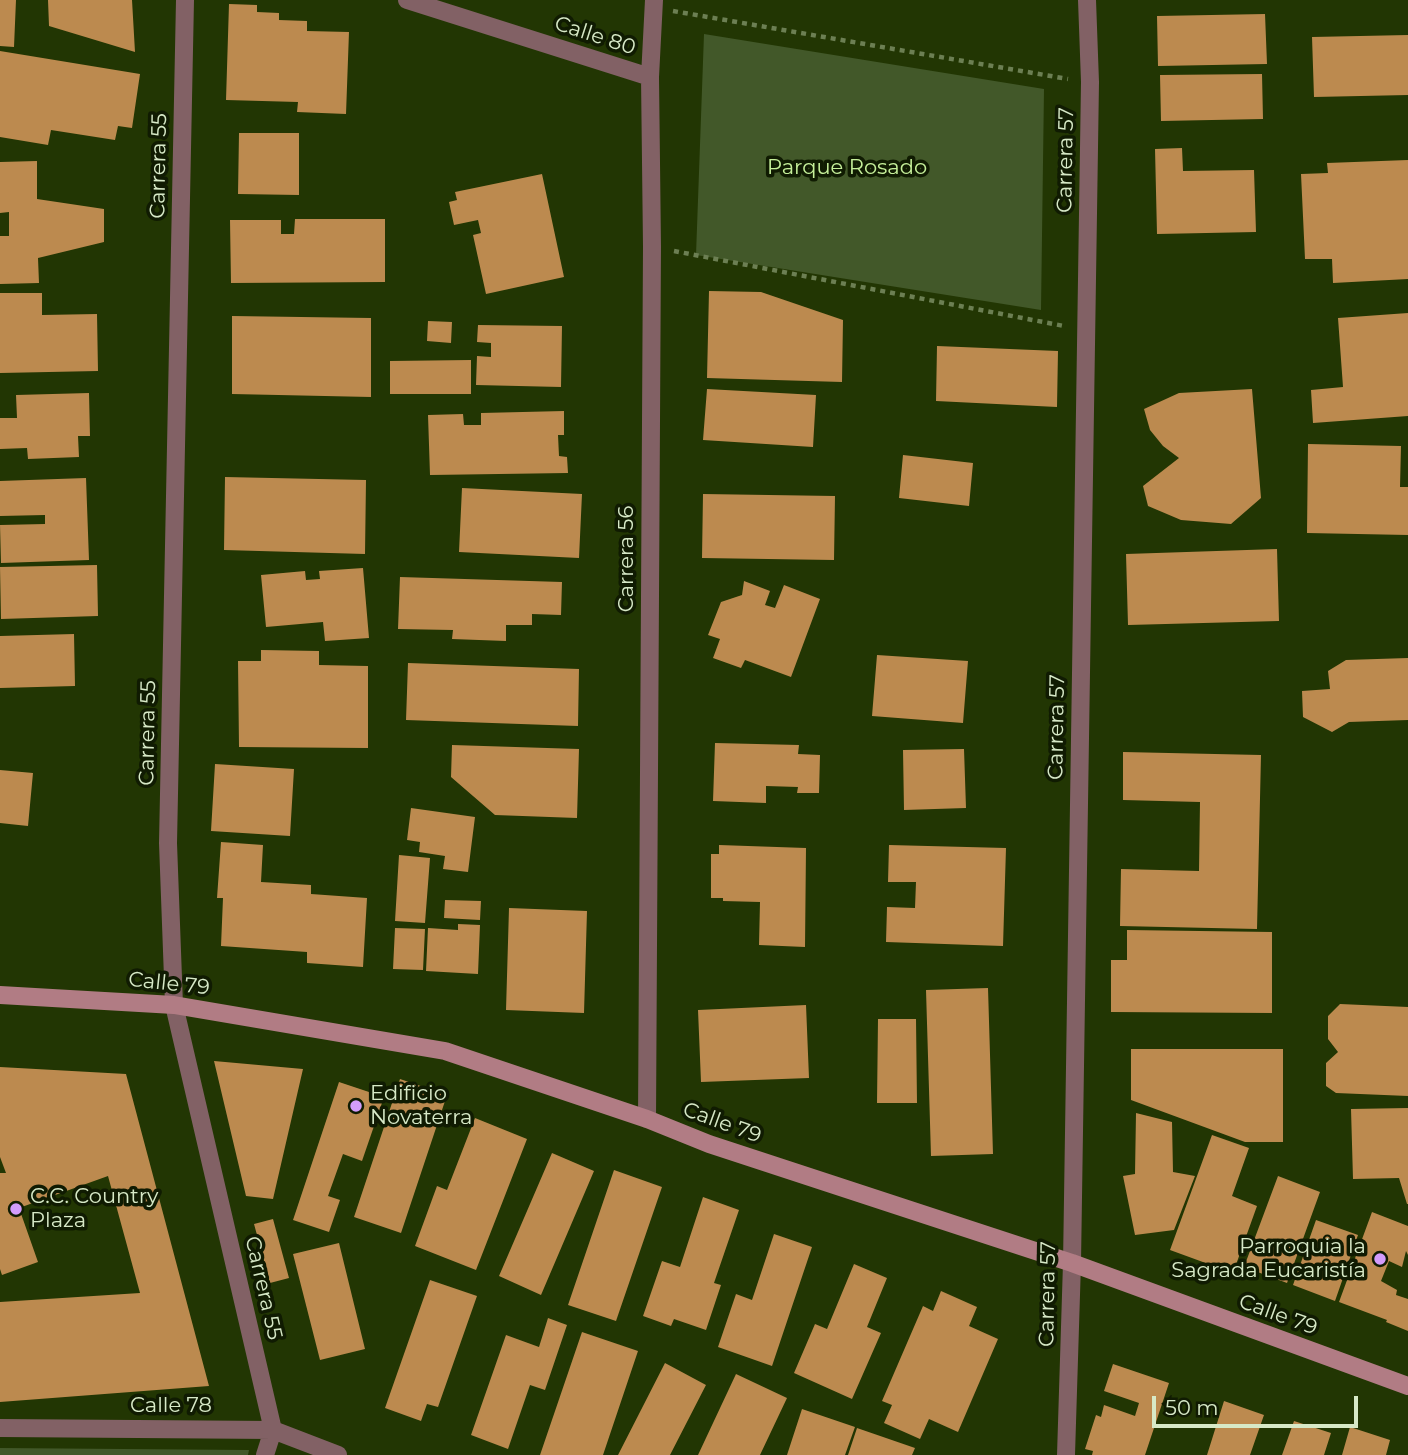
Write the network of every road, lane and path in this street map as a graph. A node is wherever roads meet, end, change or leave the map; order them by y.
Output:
1 (186, 0) edge
2 (407, 0) edge
3 (1087, 0) edge
4 (654, 4) edge
5 (650, 77) junction
6 (1090, 82) junction
7 (652, 247) junction
8 (1086, 330) junction
9 (0, 995) edge
10 (174, 1004) junction
11 (647, 1119) junction
12 (1072, 1263) junction
13 (1408, 1386) edge
14 (0, 1428) edge
15 (273, 1430) junction
16 (265, 1455) edge
17 (338, 1455) edge
18 (1066, 1455) edge

1 - 10 street, Carrera 55
2 - 5 street, Calle 80
3 - 6 street, Carrera 57
4 - 5 street, Carrera 56
4 - 6 path
5 - 7 street, Carrera 56
6 - 8 street, Carrera 57
7 - 8 path
7 - 11 street, Carrera 56
8 - 12 street, Carrera 57
9 - 10 street, Calle 79
10 - 11 street, Calle 79
10 - 15 street, Carrera 55
11 - 12 street, Calle 79
12 - 13 street, Calle 79
12 - 18 street, Carrera 57
14 - 15 street, Calle 78
15 - 16 street
15 - 17 street, Calle 78

